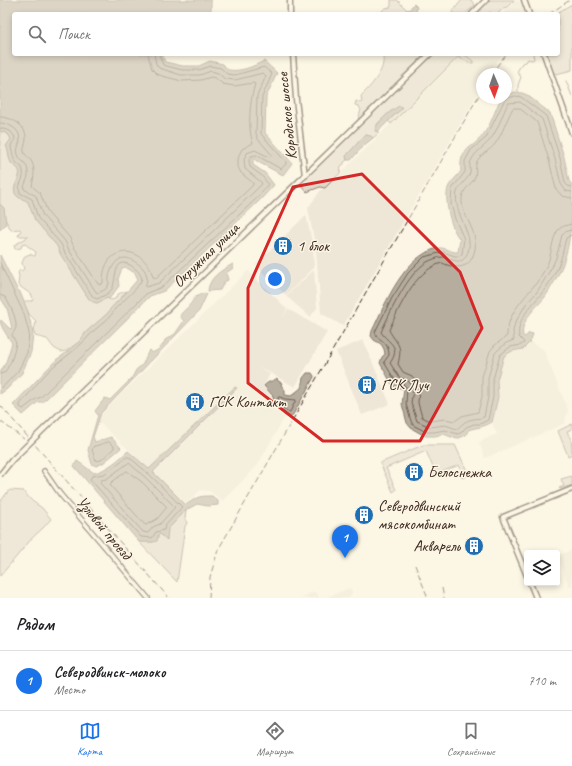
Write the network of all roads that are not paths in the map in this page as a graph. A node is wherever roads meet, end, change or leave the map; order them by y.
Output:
1 (290, 0) edge
2 (486, 0) edge
3 (524, 0) edge
4 (290, 12) edge
5 (474, 12) edge
6 (528, 12) edge
7 (293, 56) edge
8 (428, 56) edge
9 (545, 56) edge
10 (572, 133) edge
11 (305, 176) junction
12 (44, 471) dead end
13 (0, 475) edge
14 (572, 489) edge
15 (524, 569) edge
16 (531, 586) edge
17 (148, 598) edge
18 (536, 598) edge

1 - 4 main road
2 - 5 main road
3 - 6 main road
7 - 11 main road, Кородское шоссе
8 - 11 main road, Окружная улица
9 - 10 main road
11 - 13 main road, Окружная улица, bridge
12 - 17 street, Узловой проезд
14 - 15 main road
16 - 18 main road

